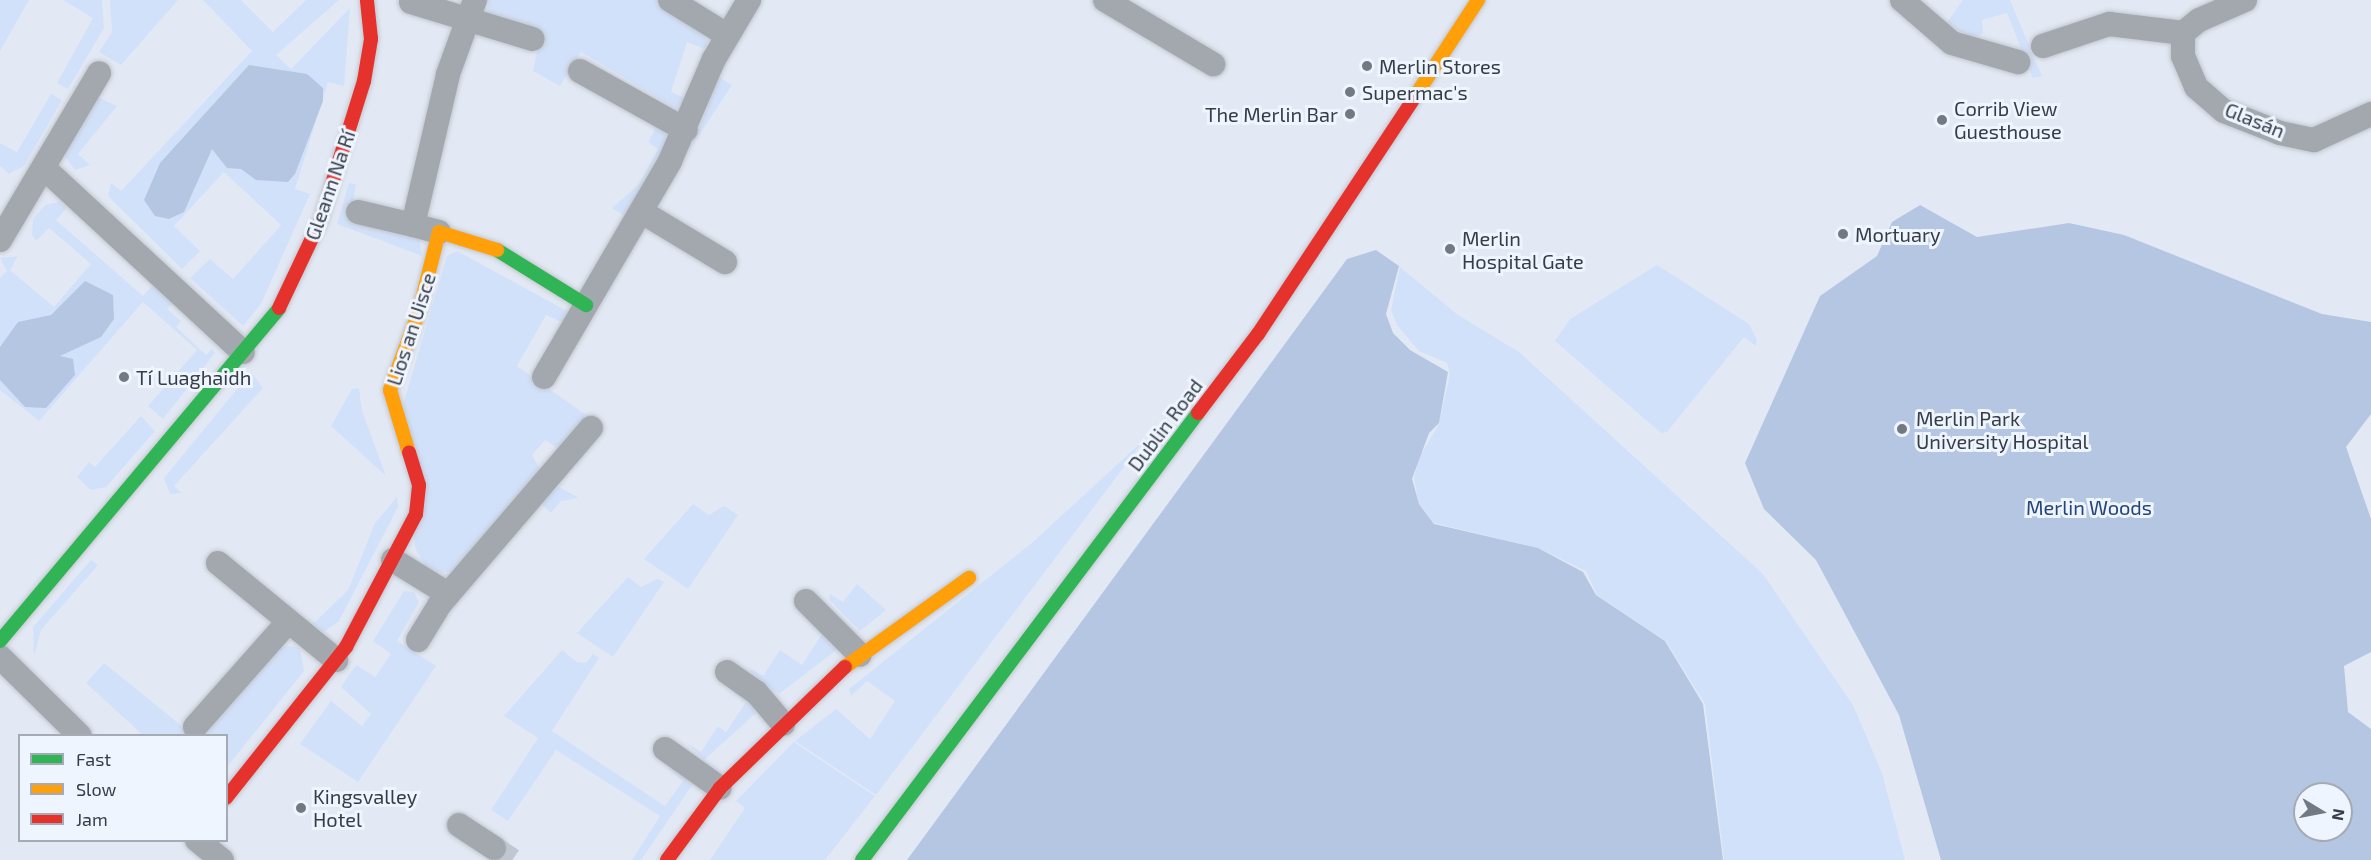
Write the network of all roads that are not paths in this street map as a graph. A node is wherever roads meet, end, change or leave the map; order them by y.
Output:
1 (367, 0) edge
2 (670, 0) edge
3 (749, 0) edge
4 (1104, 0) edge
5 (1478, 0) edge
6 (1902, 0) edge
7 (2245, 0) edge
8 (411, 2) dead end
9 (470, 10) edge
10 (2183, 33) junction
11 (727, 35) junction
12 (533, 39) dead end
13 (2043, 46) dead end
14 (2018, 62) dead end
15 (1213, 64) dead end
16 (580, 71) dead end
17 (99, 73) dead end
18 (2371, 114) edge
19 (686, 130) junction
20 (44, 168) junction
21 (358, 212) dead end
22 (642, 212) junction
23 (414, 225) junction
24 (439, 232) junction
25 (0, 240) edge
26 (725, 262) dead end
27 (586, 305) junction
28 (243, 352) junction
29 (544, 377) dead end
30 (591, 428) dead end
31 (393, 560) junction
32 (218, 563) dead end
33 (969, 578) dead end
34 (448, 594) junction
35 (806, 601) dead end
36 (286, 624) junction
37 (418, 640) dead end
38 (0, 641) edge
39 (860, 655) junction
40 (0, 657) edge
41 (336, 660) junction
42 (727, 672) dead end
43 (783, 724) junction
44 (195, 727) dead end
45 (79, 734) edge
46 (665, 749) dead end
47 (720, 788) junction
48 (228, 795) edge
49 (459, 825) dead end
50 (200, 842) edge
51 (494, 848) tunnel mouth
52 (222, 860) edge
53 (667, 860) edge
54 (862, 860) edge

1 - 28 street, Gleann Na Rí
2 - 11 street
3 - 11 street
4 - 15 street
5 - 54 street, Dublin Road
6 - 14 street
7 - 10 street
8 - 9 street
9 - 12 street
9 - 23 street
10 - 13 street
10 - 18 street, Glasán
11 - 19 street
16 - 19 street
17 - 20 street
19 - 22 street
20 - 25 street
20 - 28 street
21 - 23 street
22 - 26 street
22 - 27 street
23 - 24 street
24 - 27 street
24 - 31 street, Lios an Uisce
27 - 29 street
28 - 38 street, Gleann Na Rí
30 - 34 street
31 - 34 street
31 - 41 street, Lios an Uisce
32 - 36 street
33 - 39 street
34 - 37 street
35 - 39 street
36 - 41 street
36 - 44 street
39 - 43 street
40 - 45 street
41 - 48 street, Lios an Uisce
42 - 43 street
43 - 47 street
46 - 47 street
47 - 53 street
49 - 51 street
50 - 52 street

